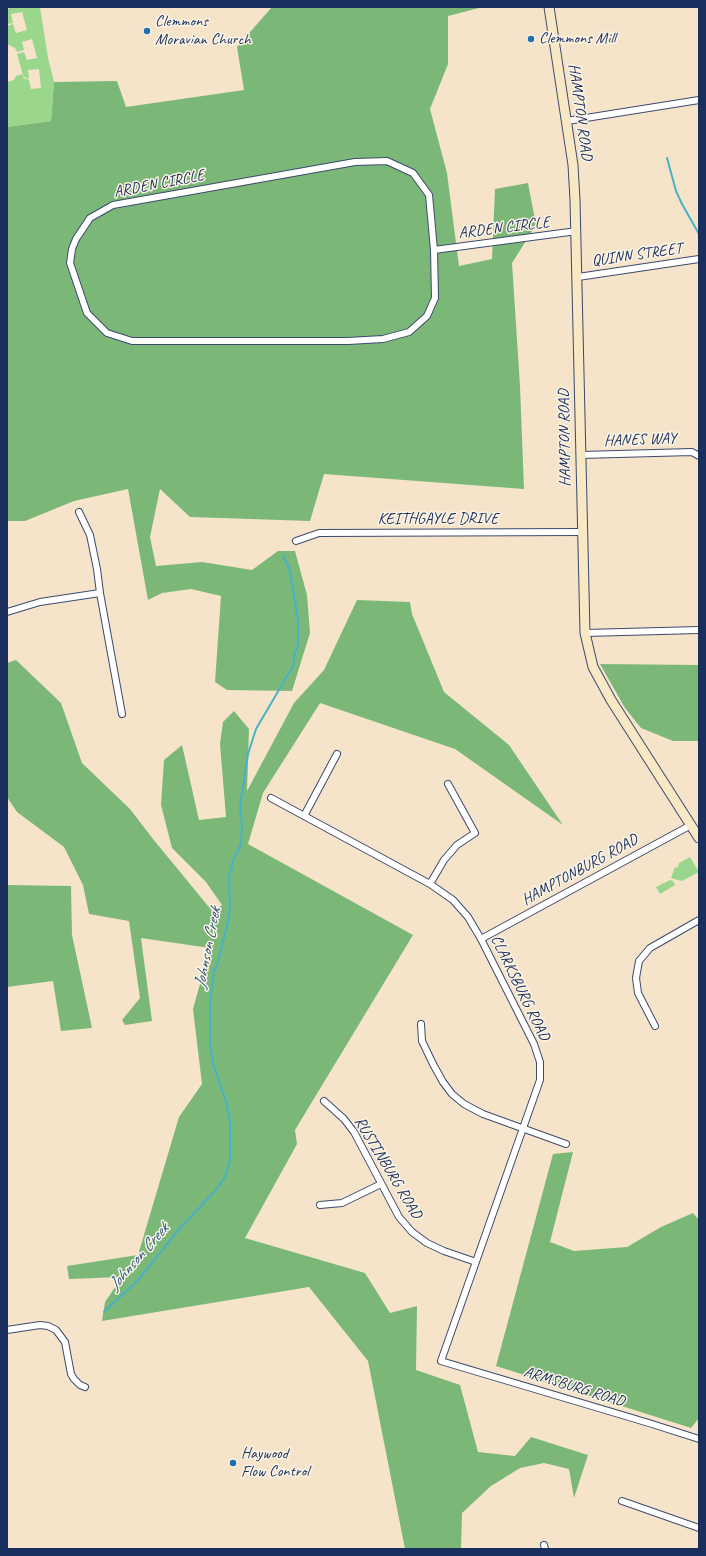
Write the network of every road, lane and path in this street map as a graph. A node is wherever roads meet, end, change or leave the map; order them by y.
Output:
1 (549, 7) edge
2 (699, 100) edge
3 (567, 121) junction
4 (576, 231) junction
5 (434, 250) junction
6 (699, 260) edge
7 (578, 277) junction
8 (581, 455) junction
9 (699, 456) edge
10 (79, 512) dead end
11 (582, 532) junction
12 (296, 542) dead end
13 (100, 593) junction
14 (7, 612) edge
15 (699, 630) edge
16 (585, 633) junction
17 (122, 714) dead end
18 (337, 754) dead end
19 (448, 784) dead end
20 (271, 798) dead end
21 (304, 816) junction
22 (691, 825) junction
23 (699, 838) edge
24 (430, 884) junction
25 (699, 920) edge
26 (482, 939) junction
27 (421, 1024) dead end
28 (655, 1026) dead end
29 (324, 1101) dead end
30 (523, 1129) junction
31 (566, 1144) dead end
32 (381, 1184) junction
33 (320, 1205) dead end
34 (476, 1262) junction
35 (7, 1330) edge
36 (441, 1361) joint
37 (85, 1387) dead end
38 (699, 1440) edge
39 (622, 1501) dead end
40 (699, 1528) edge

1 - 3 main road, HAMPTON ROAD
2 - 3 street
3 - 4 main road, HAMPTON ROAD
4 - 5 street, ARDEN CIRCLE
4 - 7 main road, HAMPTON ROAD
5 - 5 street, ARDEN CIRCLE
6 - 7 street, QUINN STREET
7 - 8 main road, HAMPTON ROAD
8 - 9 street, HANES WAY
8 - 11 main road, HAMPTON ROAD
10 - 13 street
11 - 12 street, KEITHGAYLE DRIVE
11 - 16 main road, HAMPTON ROAD
13 - 14 street
13 - 17 street
15 - 16 street
16 - 22 main road, HAMPTON ROAD
18 - 21 street
19 - 24 street
20 - 21 street, CLARKSBURG ROAD
21 - 24 street, CLARKSBURG ROAD
22 - 23 main road, HAMPTON ROAD
22 - 26 street, HAMPTONBURG ROAD
24 - 26 street, CLARKSBURG ROAD
25 - 28 street
26 - 30 street, CLARKSBURG ROAD
27 - 30 street
29 - 32 street, RUSTINBURG ROAD
30 - 31 street
30 - 34 street, CLARKSBURG ROAD
32 - 33 street
32 - 34 street, RUSTINBURG ROAD
34 - 36 street, CLARKSBURG ROAD
35 - 37 street
36 - 38 street, ARMSBURG ROAD
39 - 40 street

